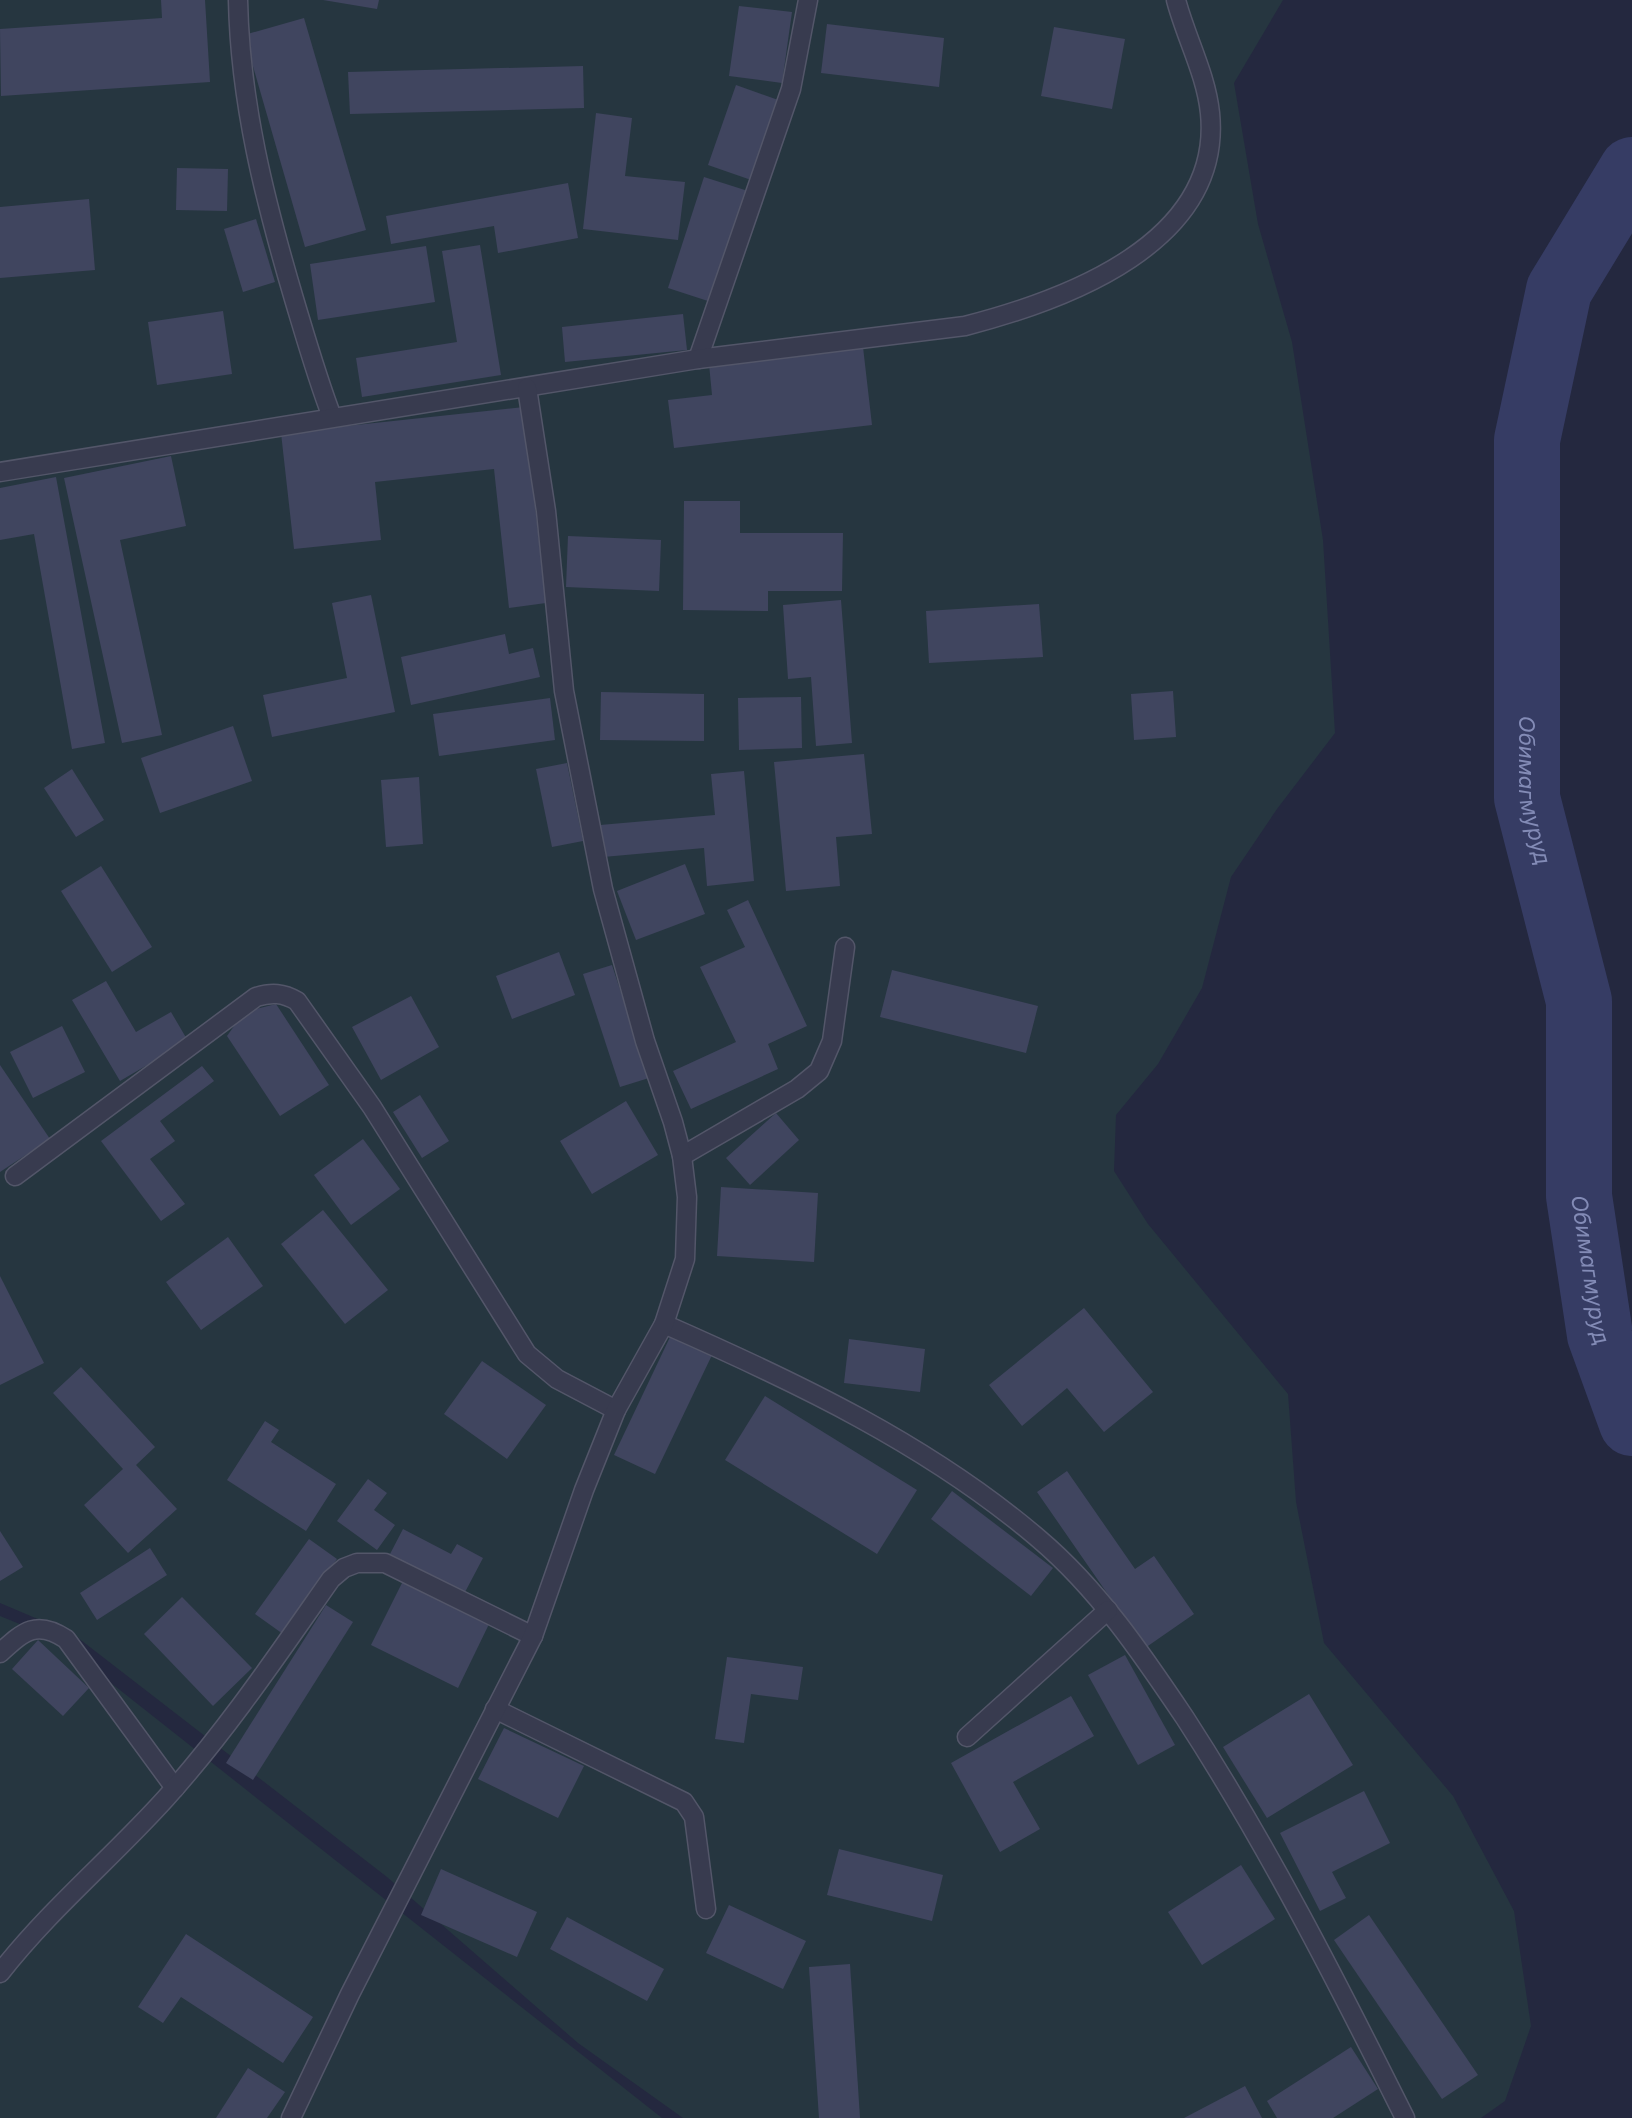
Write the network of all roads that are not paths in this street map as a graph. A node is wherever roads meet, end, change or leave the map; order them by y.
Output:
1 (238, 0) edge
2 (808, 0) edge
3 (1176, 0) edge
4 (698, 359) junction
5 (527, 388) junction
6 (332, 417) junction
7 (0, 472) edge
8 (846, 947) dead end
9 (682, 1156) junction
10 (15, 1176) dead end
11 (664, 1324) junction
12 (616, 1410) junction
13 (1108, 1610) junction
14 (533, 1636) junction
15 (0, 1653) edge
16 (495, 1710) junction
17 (967, 1737) dead end
18 (175, 1788) junction
19 (706, 1909) dead end
20 (0, 1973) edge
21 (291, 2118) edge
22 (1405, 2118) edge

1 - 6 street
2 - 4 street
3 - 4 street
4 - 5 street
5 - 6 street
5 - 9 street
6 - 7 street
8 - 9 street
9 - 11 street
10 - 12 street
11 - 12 street
11 - 13 street
12 - 14 street
13 - 17 street
13 - 22 street
14 - 16 street
14 - 18 street
15 - 18 street
16 - 19 street
16 - 21 street
18 - 20 street

